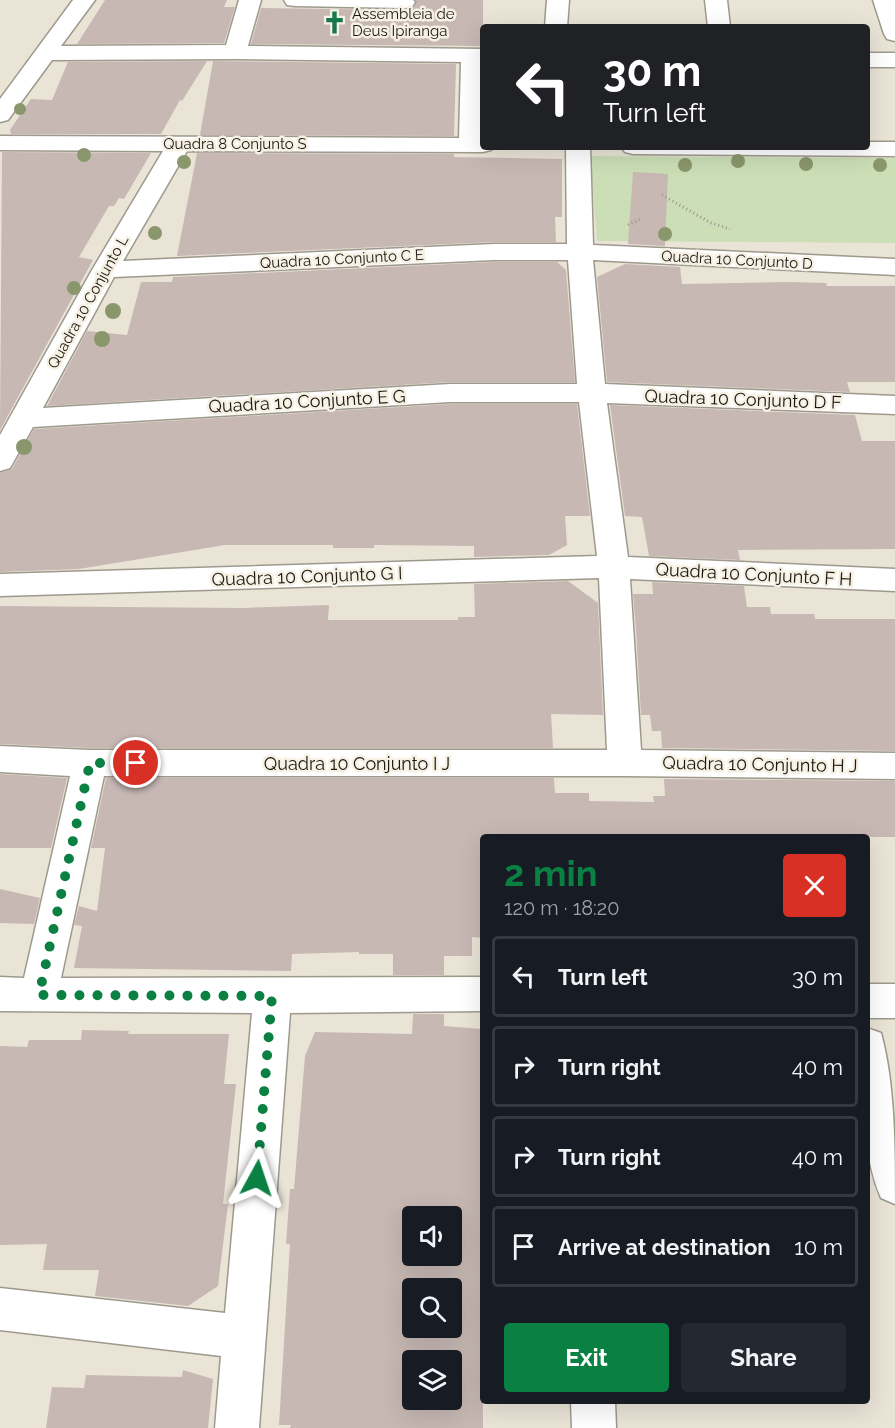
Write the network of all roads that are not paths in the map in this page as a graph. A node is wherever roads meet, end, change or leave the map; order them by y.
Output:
1 (84, 0) edge
2 (250, 0) edge
3 (295, 0) edge
4 (558, 0) edge
5 (698, 0) edge
6 (716, 0) edge
7 (888, 3) edge
8 (402, 23) edge
9 (556, 24) edge
10 (719, 24) edge
11 (895, 34) edge
12 (235, 52) junction
13 (47, 53) junction
14 (477, 56) edge
15 (870, 60) edge
16 (895, 60) edge
17 (0, 115) edge
18 (0, 143) edge
19 (179, 144) junction
20 (477, 145) edge
21 (870, 149) edge
22 (895, 149) edge
23 (579, 150) edge
24 (580, 252) junction
25 (895, 267) edge
26 (105, 270) junction
27 (592, 393) junction
28 (895, 405) edge
29 (24, 418) junction
30 (0, 461) edge
31 (614, 567) junction
32 (895, 580) edge
33 (0, 585) edge
34 (0, 759) edge
35 (90, 763) junction
36 (625, 763) junction
37 (895, 766) edge
38 (0, 994) edge
39 (480, 994) edge
40 (39, 995) junction
41 (272, 996) junction
42 (870, 1001) edge
43 (895, 1001) edge
44 (870, 1060) edge
45 (895, 1184) edge
46 (0, 1309) edge
47 (244, 1336) junction
48 (593, 1404) edge
49 (237, 1428) edge
50 (594, 1428) edge

1 - 13 street
2 - 12 street
3 - 8 street
4 - 9 street
5 - 6 street
6 - 10 street
7 - 11 street
8 - 12 street
8 - 14 street
12 - 13 street
13 - 17 street
14 - 20 street
15 - 16 street
18 - 19 street, Quadra 8 Conjunto S
19 - 20 street, Quadra 8 Conjunto S
19 - 26 street, Quadra 10 Conjunto L
21 - 22 street
23 - 24 street
24 - 25 street, Quadra 10 Conjunto D
24 - 26 street, Quadra 10 Conjunto C E
24 - 27 street
26 - 29 street, Quadra 10 Conjunto L
27 - 28 street, Quadra 10 Conjunto D F
27 - 29 street, Quadra 10 Conjunto E G
27 - 31 street
29 - 30 street, Quadra 10 Conjunto L
31 - 32 street, Quadra 10 Conjunto F H
31 - 33 street, Quadra 10 Conjunto G I
31 - 36 street
34 - 35 street, Quadra 10 Conjunto I J
35 - 36 street, Quadra 10 Conjunto I J
35 - 40 street
36 - 37 street, Quadra 10 Conjunto H J
38 - 40 street
39 - 41 street
40 - 41 street
41 - 47 street
42 - 43 street
44 - 45 street
46 - 47 street
47 - 49 street
48 - 50 street

